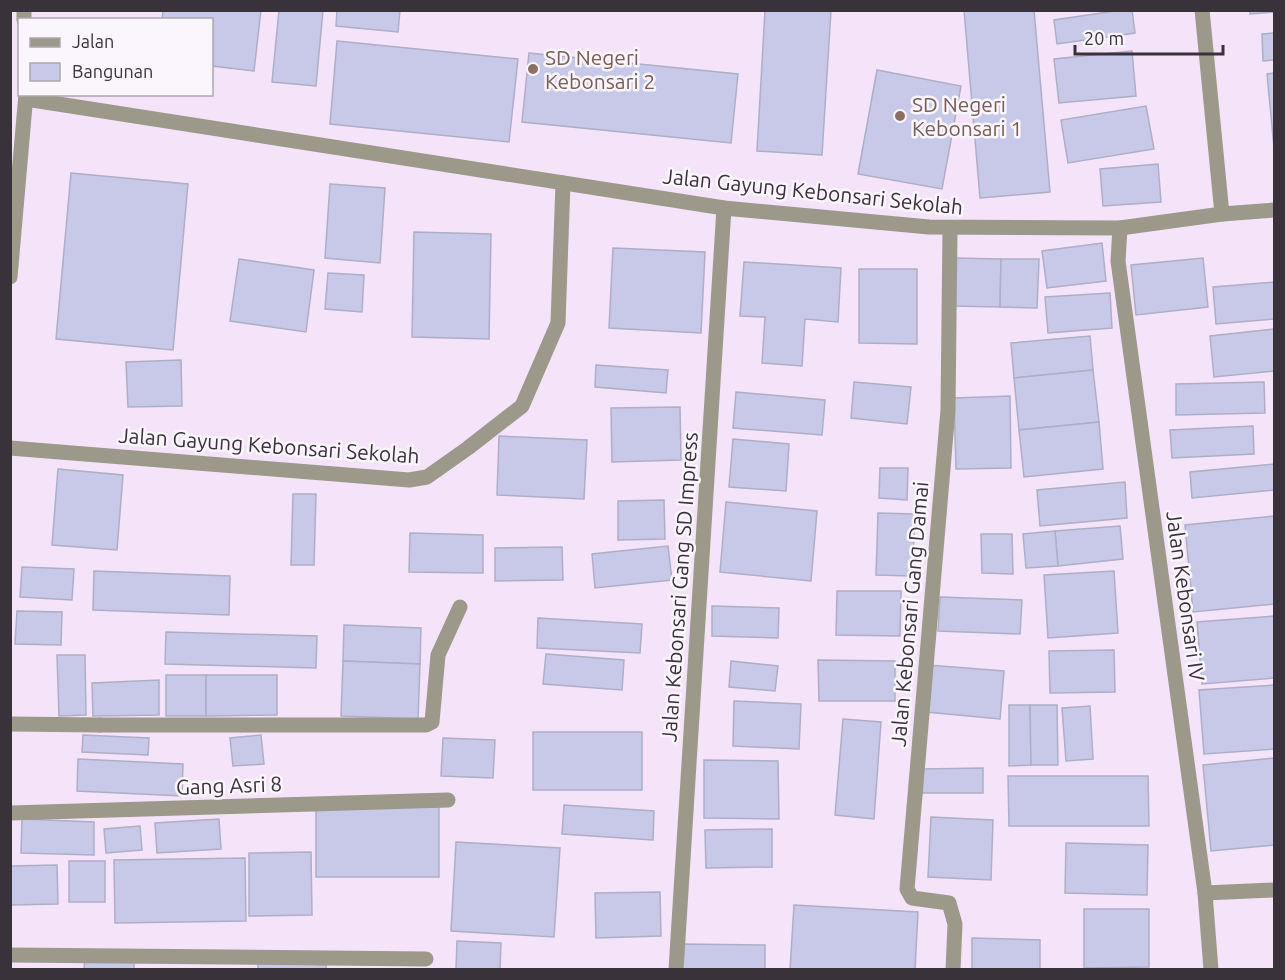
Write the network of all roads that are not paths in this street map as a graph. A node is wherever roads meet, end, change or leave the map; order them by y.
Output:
1 (1202, 10) edge
2 (26, 97) edge
3 (563, 183) junction
4 (724, 208) junction
5 (1275, 210) edge
6 (1222, 214) junction
7 (950, 228) junction
8 (1120, 228) junction
9 (10, 277) edge
10 (10, 448) edge
11 (460, 607) dead end
12 (10, 724) edge
13 (448, 800) dead end
14 (10, 813) edge
15 (1275, 890) edge
16 (1205, 893) junction
17 (10, 955) edge
18 (426, 959) dead end
19 (676, 969) edge
20 (953, 969) edge
21 (1211, 969) edge

1 - 6 street
2 - 3 street, Jalan Gayung Kebonsari Sekolah
2 - 9 street
3 - 4 street, Jalan Gayung Kebonsari Sekolah
3 - 10 street, Jalan Gayung Kebonsari Sekolah
4 - 7 street, Jalan Gayung Kebonsari Sekolah
4 - 19 street, Jalan Kebonsari Gang SD Impress
5 - 6 street, Jalan Gayung Kebonsari Sekolah
6 - 8 street, Jalan Gayung Kebonsari Sekolah
7 - 8 street, Jalan Gayung Kebonsari Sekolah
7 - 20 street, Jalan Kebonsari Gang Damai
8 - 16 street, Jalan Kebonsari IV
11 - 12 street
13 - 14 street, Gang Asri 8
15 - 16 street
16 - 21 street, Jalan Kebonsari IV
17 - 18 street

